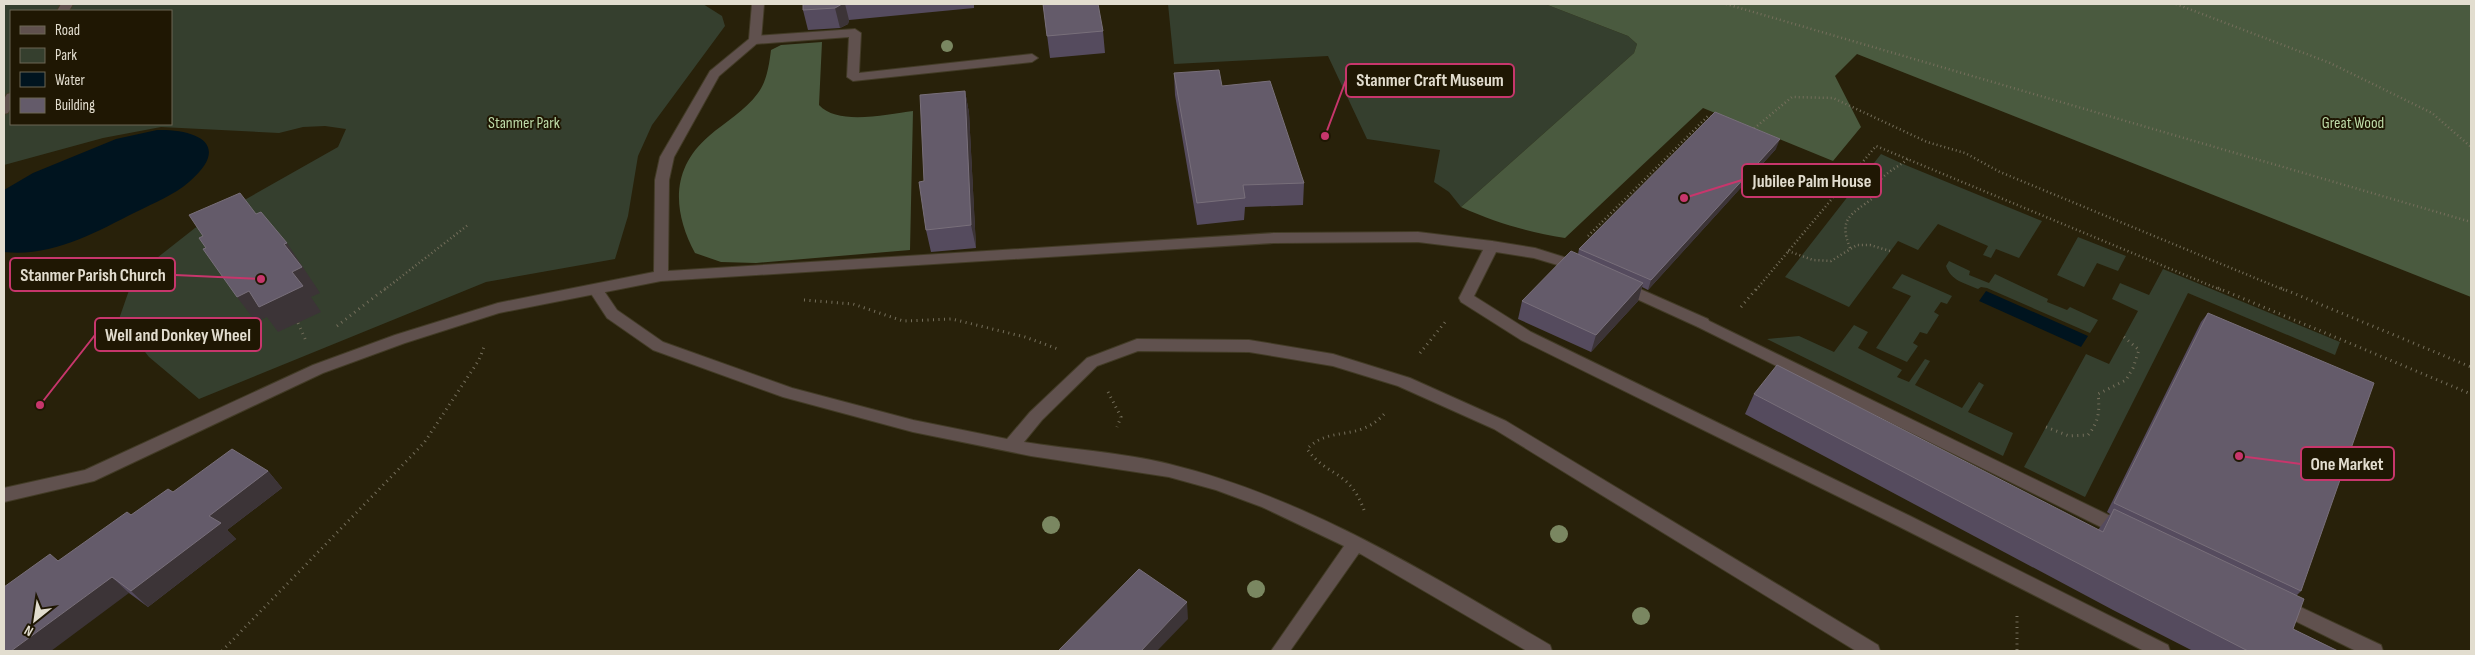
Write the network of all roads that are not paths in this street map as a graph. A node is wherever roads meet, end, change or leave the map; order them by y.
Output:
1 (758, 4) edge
2 (755, 40) junction
3 (1032, 58) dead end
4 (1492, 246) junction
5 (1594, 274) edge
6 (661, 276) junction
7 (1612, 282) edge
8 (595, 289) junction
9 (1011, 446) junction
10 (4, 495) edge
11 (2134, 536) edge
12 (1356, 543) junction
13 (2268, 600) edge
14 (1280, 651) edge
15 (1543, 651) edge
16 (1871, 651) edge
17 (2161, 651) edge
18 (2374, 651) edge

1 - 2 street
2 - 3 street
2 - 6 street
4 - 5 street
4 - 6 street
4 - 17 street
6 - 8 street
7 - 11 street
8 - 9 street
8 - 10 street
9 - 12 street
9 - 16 street
12 - 14 street
12 - 15 street
13 - 18 street

